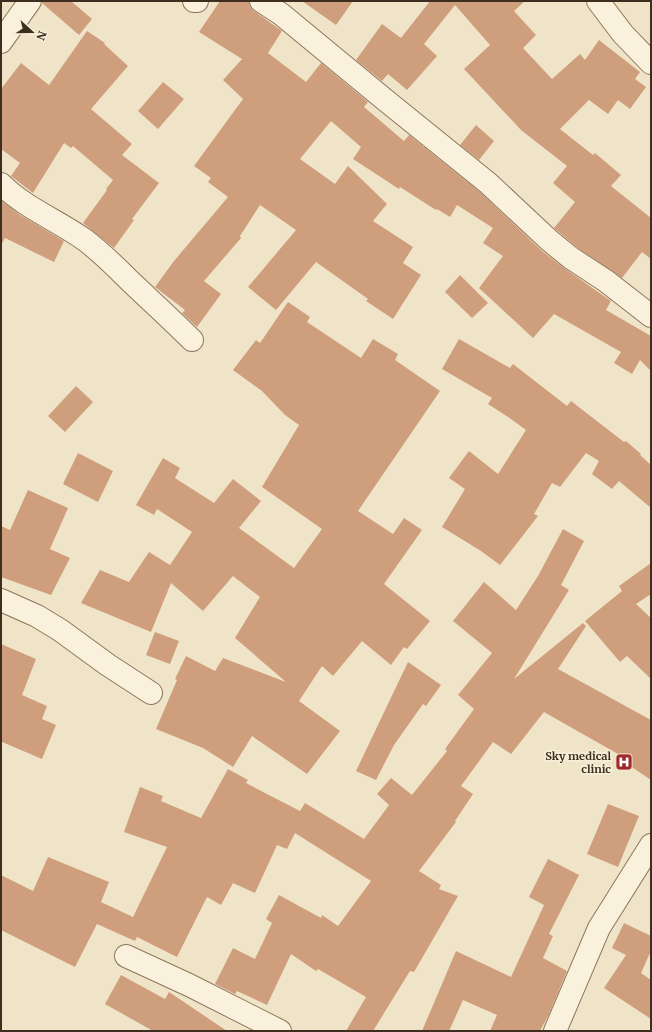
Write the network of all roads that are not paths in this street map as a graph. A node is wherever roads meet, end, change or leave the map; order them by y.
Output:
1 (30, 1) edge
2 (261, 1) edge
3 (598, 1) edge
4 (1, 42) edge
5 (651, 63) edge
6 (1, 184) edge
7 (651, 316) edge
8 (192, 340) dead end
9 (1, 600) edge
10 (151, 693) dead end
11 (651, 845) edge
12 (126, 956) dead end
13 (280, 1031) edge
14 (555, 1031) edge

1 - 4 street
2 - 7 street
3 - 5 street
6 - 8 street
9 - 10 street
11 - 14 street
12 - 13 street

